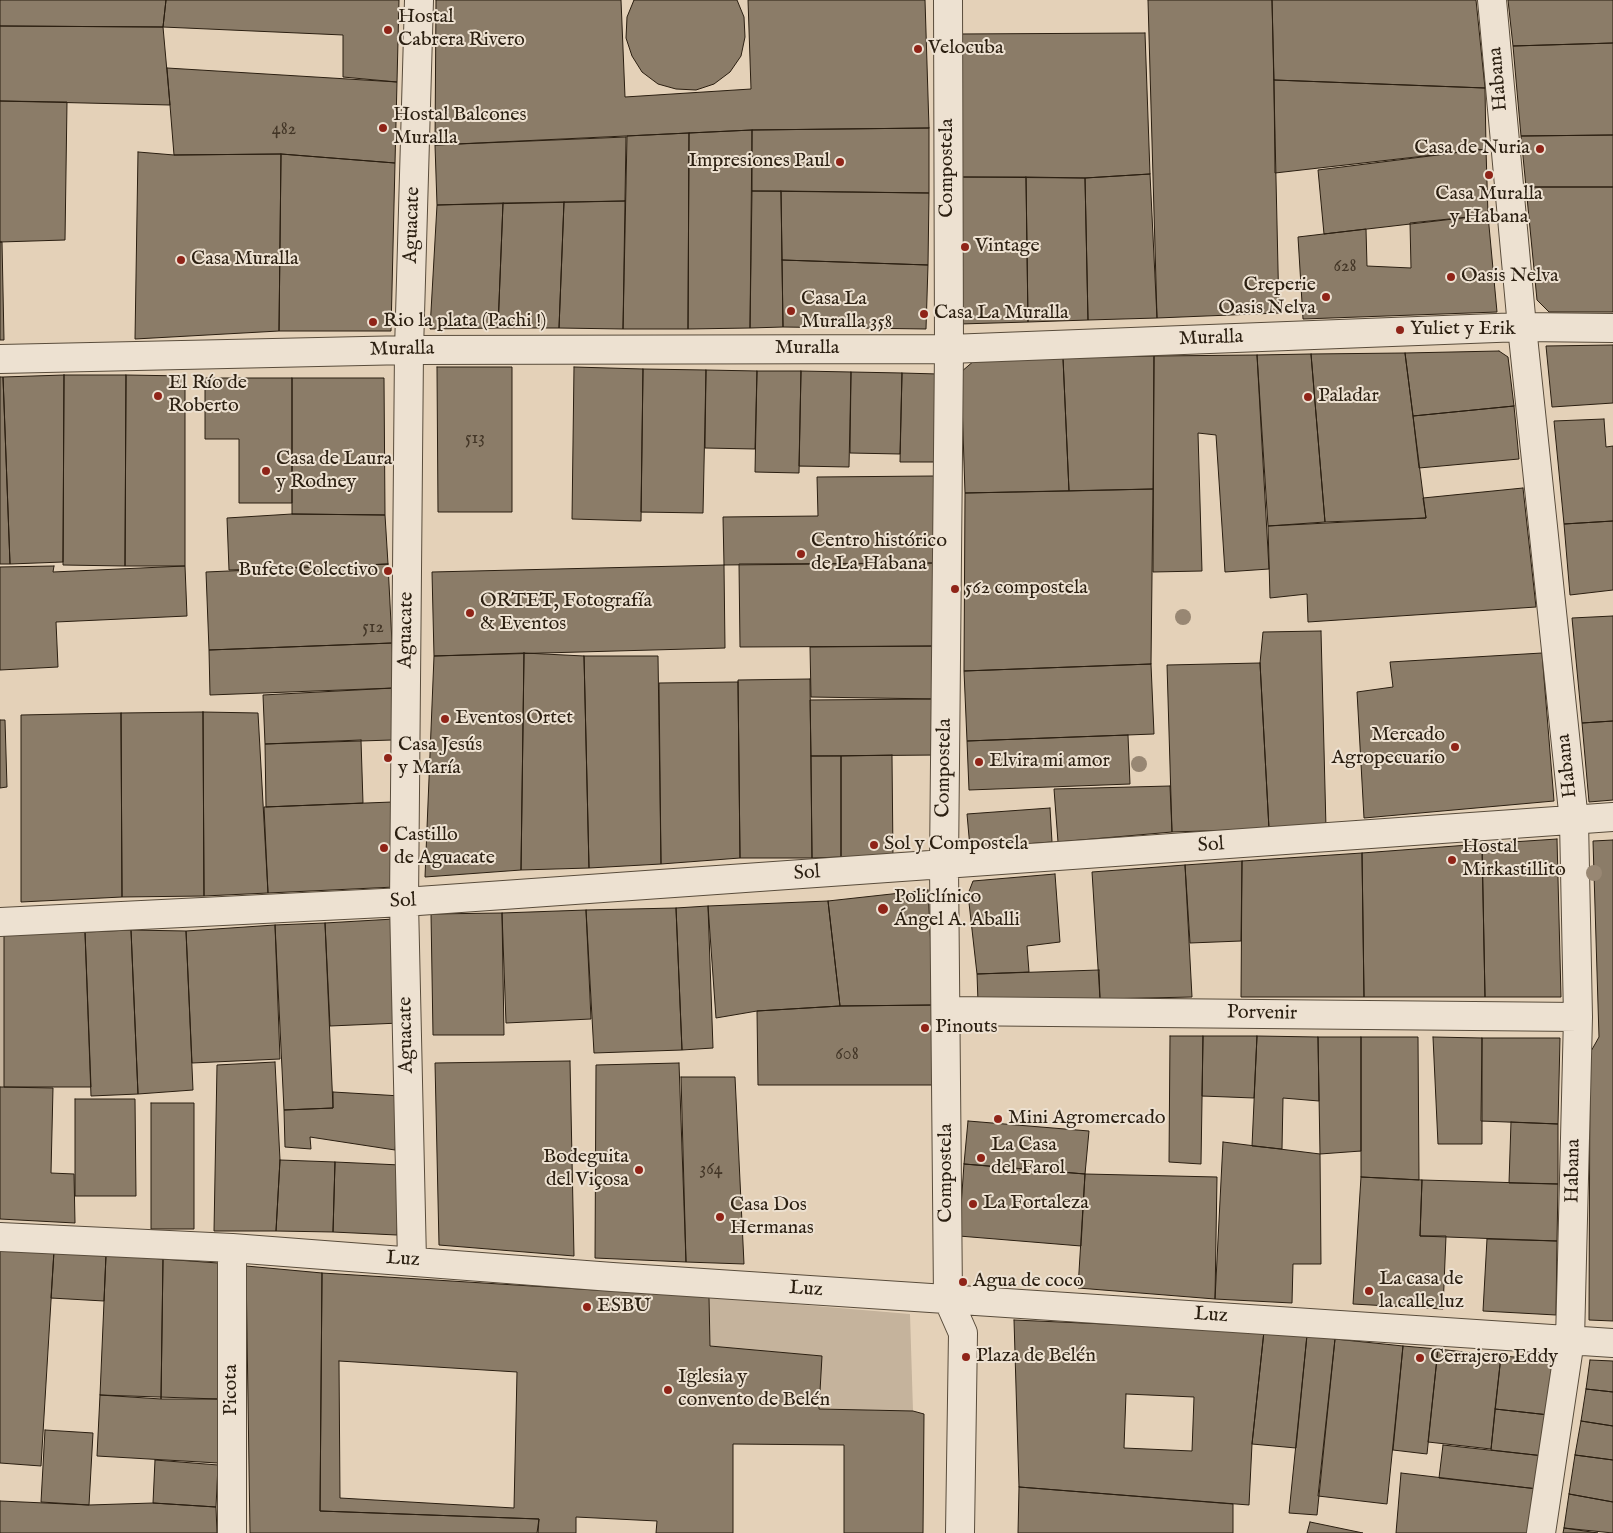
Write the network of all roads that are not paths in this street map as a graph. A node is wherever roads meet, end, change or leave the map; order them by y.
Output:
1 (419, 0) edge
2 (948, 0) edge
3 (1492, 0) edge
4 (1522, 327) junction
5 (1613, 328) edge
6 (949, 349) junction
7 (410, 350) junction
8 (0, 360) edge
9 (1613, 818) edge
10 (1574, 821) junction
11 (944, 865) junction
12 (404, 902) junction
13 (0, 922) edge
14 (946, 1011) junction
15 (1578, 1017) junction
16 (0, 1237) edge
17 (232, 1248) junction
18 (412, 1261) junction
19 (948, 1299) junction
20 (1570, 1340) junction
21 (1613, 1343) edge
22 (232, 1533) edge
23 (960, 1533) edge
24 (1541, 1533) edge

1 - 7 street, Aguacate
2 - 6 street, Compostela
3 - 4 street, Habana
4 - 5 street, Muralla
4 - 6 street, Muralla
4 - 10 street, Habana
6 - 7 street, Muralla
6 - 11 street, Compostela
7 - 8 street, Muralla
7 - 12 street, Aguacate
9 - 10 street, Sol
10 - 11 street, Sol
10 - 15 street, Habana
11 - 12 street, Sol
11 - 14 street, Compostela
12 - 13 street, Sol
12 - 18 street, Aguacate
14 - 15 street, Porvenir
14 - 19 street, Compostela
15 - 20 street, Habana
16 - 17 street, Luz
17 - 18 street, Luz
17 - 22 street, Picota
18 - 19 street, Luz
19 - 20 street, Luz
19 - 23 street, Compostela
20 - 21 street, Luz
20 - 24 street, Habana

